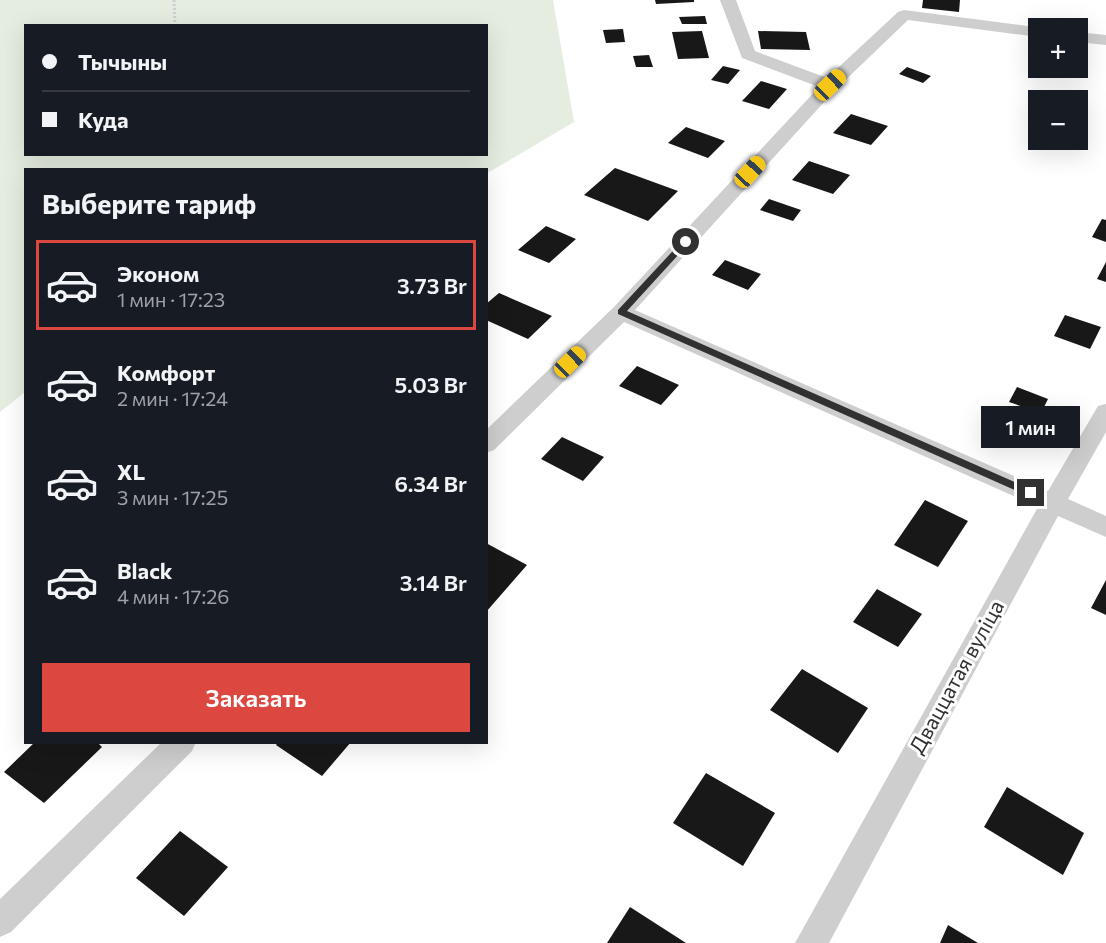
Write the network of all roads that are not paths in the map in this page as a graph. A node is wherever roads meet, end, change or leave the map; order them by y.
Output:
1 (728, 0) edge
2 (900, 7) edge
3 (1028, 30) edge
4 (1088, 38) edge
5 (1106, 40) edge
6 (830, 85) junction
7 (621, 312) junction
8 (1106, 412) edge
9 (488, 442) edge
10 (1053, 503) junction
11 (1106, 527) edge
12 (180, 744) edge
13 (0, 921) edge
14 (811, 943) edge

1 - 6 street
2 - 3 street
2 - 6 street
4 - 5 street
6 - 7 street
7 - 9 street
7 - 10 street
8 - 10 street, Дваццатая вуліца
10 - 11 street
10 - 14 street, Дваццатая вуліца
12 - 13 street

